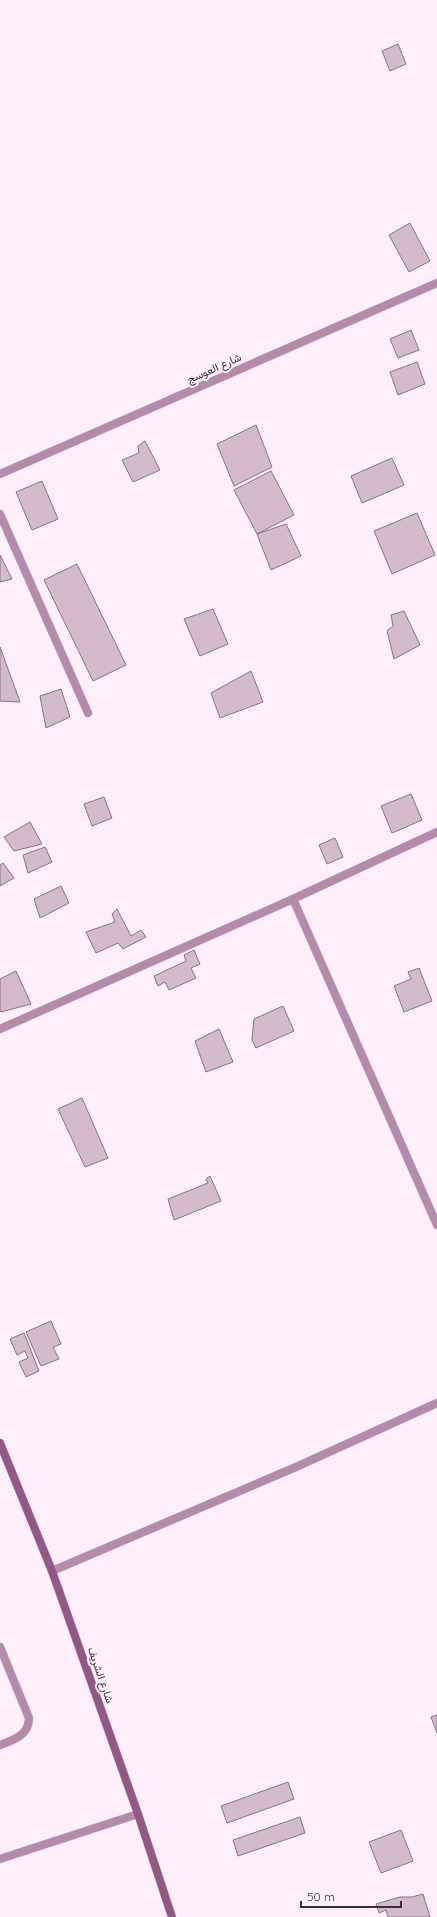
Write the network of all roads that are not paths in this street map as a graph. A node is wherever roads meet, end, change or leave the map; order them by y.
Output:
1 (437, 283) edge
2 (0, 474) edge
3 (0, 514) edge
4 (88, 713) dead end
5 (437, 832) edge
6 (293, 899) junction
7 (0, 1029) edge
8 (437, 1225) edge
9 (437, 1403) edge
10 (0, 1443) edge
11 (52, 1572) junction
12 (0, 1647) edge
13 (0, 1746) edge
14 (138, 1814) junction
15 (0, 1859) edge
16 (172, 1917) edge

1 - 2 street, شارع العوسج
3 - 4 street
5 - 6 street
6 - 7 street
6 - 8 street
9 - 11 street
10 - 11 main road, شارع الشريف
11 - 14 main road, شارع الشريف
12 - 13 street
14 - 15 street
14 - 16 main road, شارع الشريف

